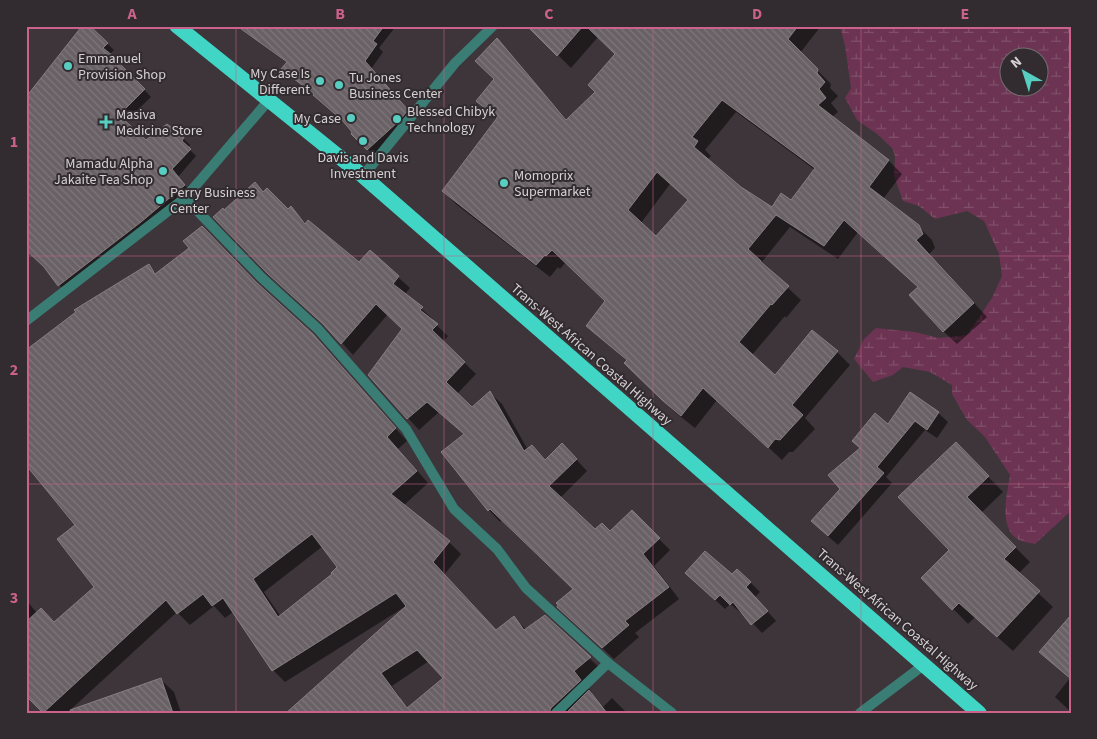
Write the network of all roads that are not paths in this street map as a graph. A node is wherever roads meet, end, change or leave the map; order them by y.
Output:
1 (178, 26) edge
2 (493, 26) edge
3 (270, 100) junction
4 (363, 176) junction
5 (185, 198) junction
6 (26, 321) edge
7 (608, 663) junction
8 (925, 664) junction
9 (556, 713) edge
10 (672, 713) edge
11 (860, 713) edge
12 (979, 713) edge

1 - 3 highway, Trans-West African Coastal Highway
2 - 4 street
3 - 4 highway, Trans-West African Coastal Highway
3 - 5 street
4 - 8 highway, Trans-West African Coastal Highway
5 - 6 street
5 - 7 street
7 - 9 street
7 - 10 street
8 - 11 street
8 - 12 highway, Trans-West African Coastal Highway

